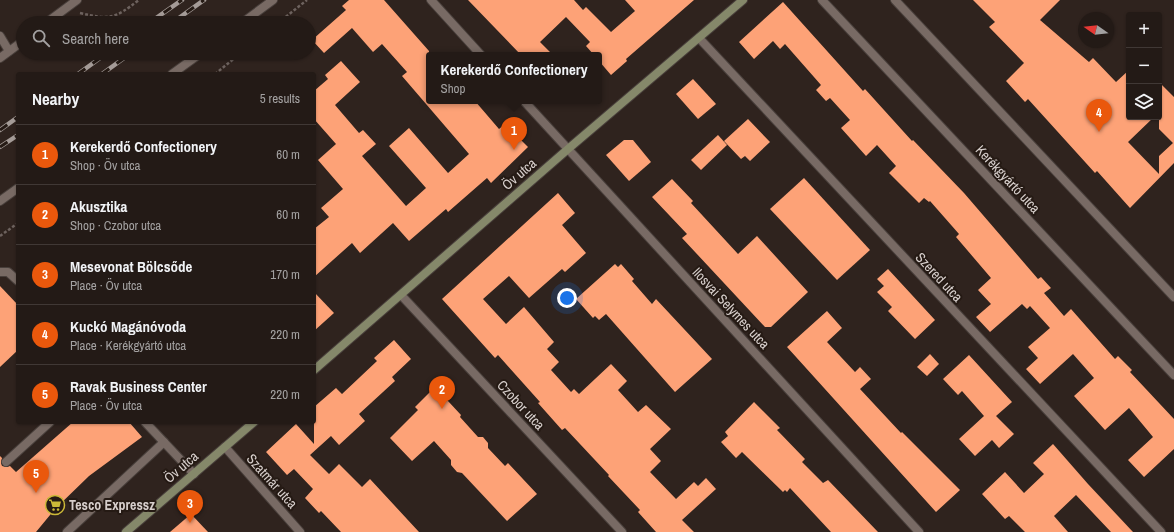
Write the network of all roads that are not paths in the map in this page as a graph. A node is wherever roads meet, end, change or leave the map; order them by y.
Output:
1 (77, 0) edge
2 (273, 0) edge
3 (431, 0) edge
4 (744, 0) edge
5 (822, 0) edge
6 (895, 0) edge
7 (55, 16) edge
8 (251, 16) edge
9 (0, 36) edge
10 (699, 38) junction
11 (16, 46) edge
12 (9, 51) junction
13 (479, 52) edge
14 (0, 58) edge
15 (191, 60) edge
16 (175, 72) edge
17 (527, 104) edge
18 (568, 149) junction
19 (16, 189) edge
20 (0, 201) edge
21 (0, 272) edge
22 (16, 279) edge
23 (401, 295) junction
24 (1174, 297) edge
25 (316, 368) edge
26 (1174, 375) edge
27 (48, 424) edge
28 (147, 424) edge
29 (252, 424) edge
30 (164, 442) junction
31 (224, 447) junction
32 (6, 462) dead end
33 (194, 474) junction
34 (67, 532) edge
35 (126, 532) edge
36 (300, 532) edge
37 (622, 532) edge
38 (919, 532) edge
39 (1160, 532) edge

1 - 7 street
2 - 8 street
3 - 13 street
4 - 10 street, Öv utca
5 - 26 street, Kerékgyártó utca
6 - 24 street
9 - 12 street
10 - 18 street, Öv utca
10 - 39 street, Szered utca
11 - 12 street
12 - 14 street
15 - 16 street
17 - 18 street, Ilosvai Selymes utca
18 - 23 street, Öv utca
18 - 38 street, Ilosvai Selymes utca
19 - 20 street
21 - 22 street
23 - 25 street, Öv utca
23 - 37 street, Czobor utca
27 - 32 street
28 - 30 street
29 - 31 street, Öv utca
30 - 33 street
30 - 34 street
31 - 33 street, Öv utca
31 - 36 street, Szatmár utca
33 - 35 street, Öv utca

